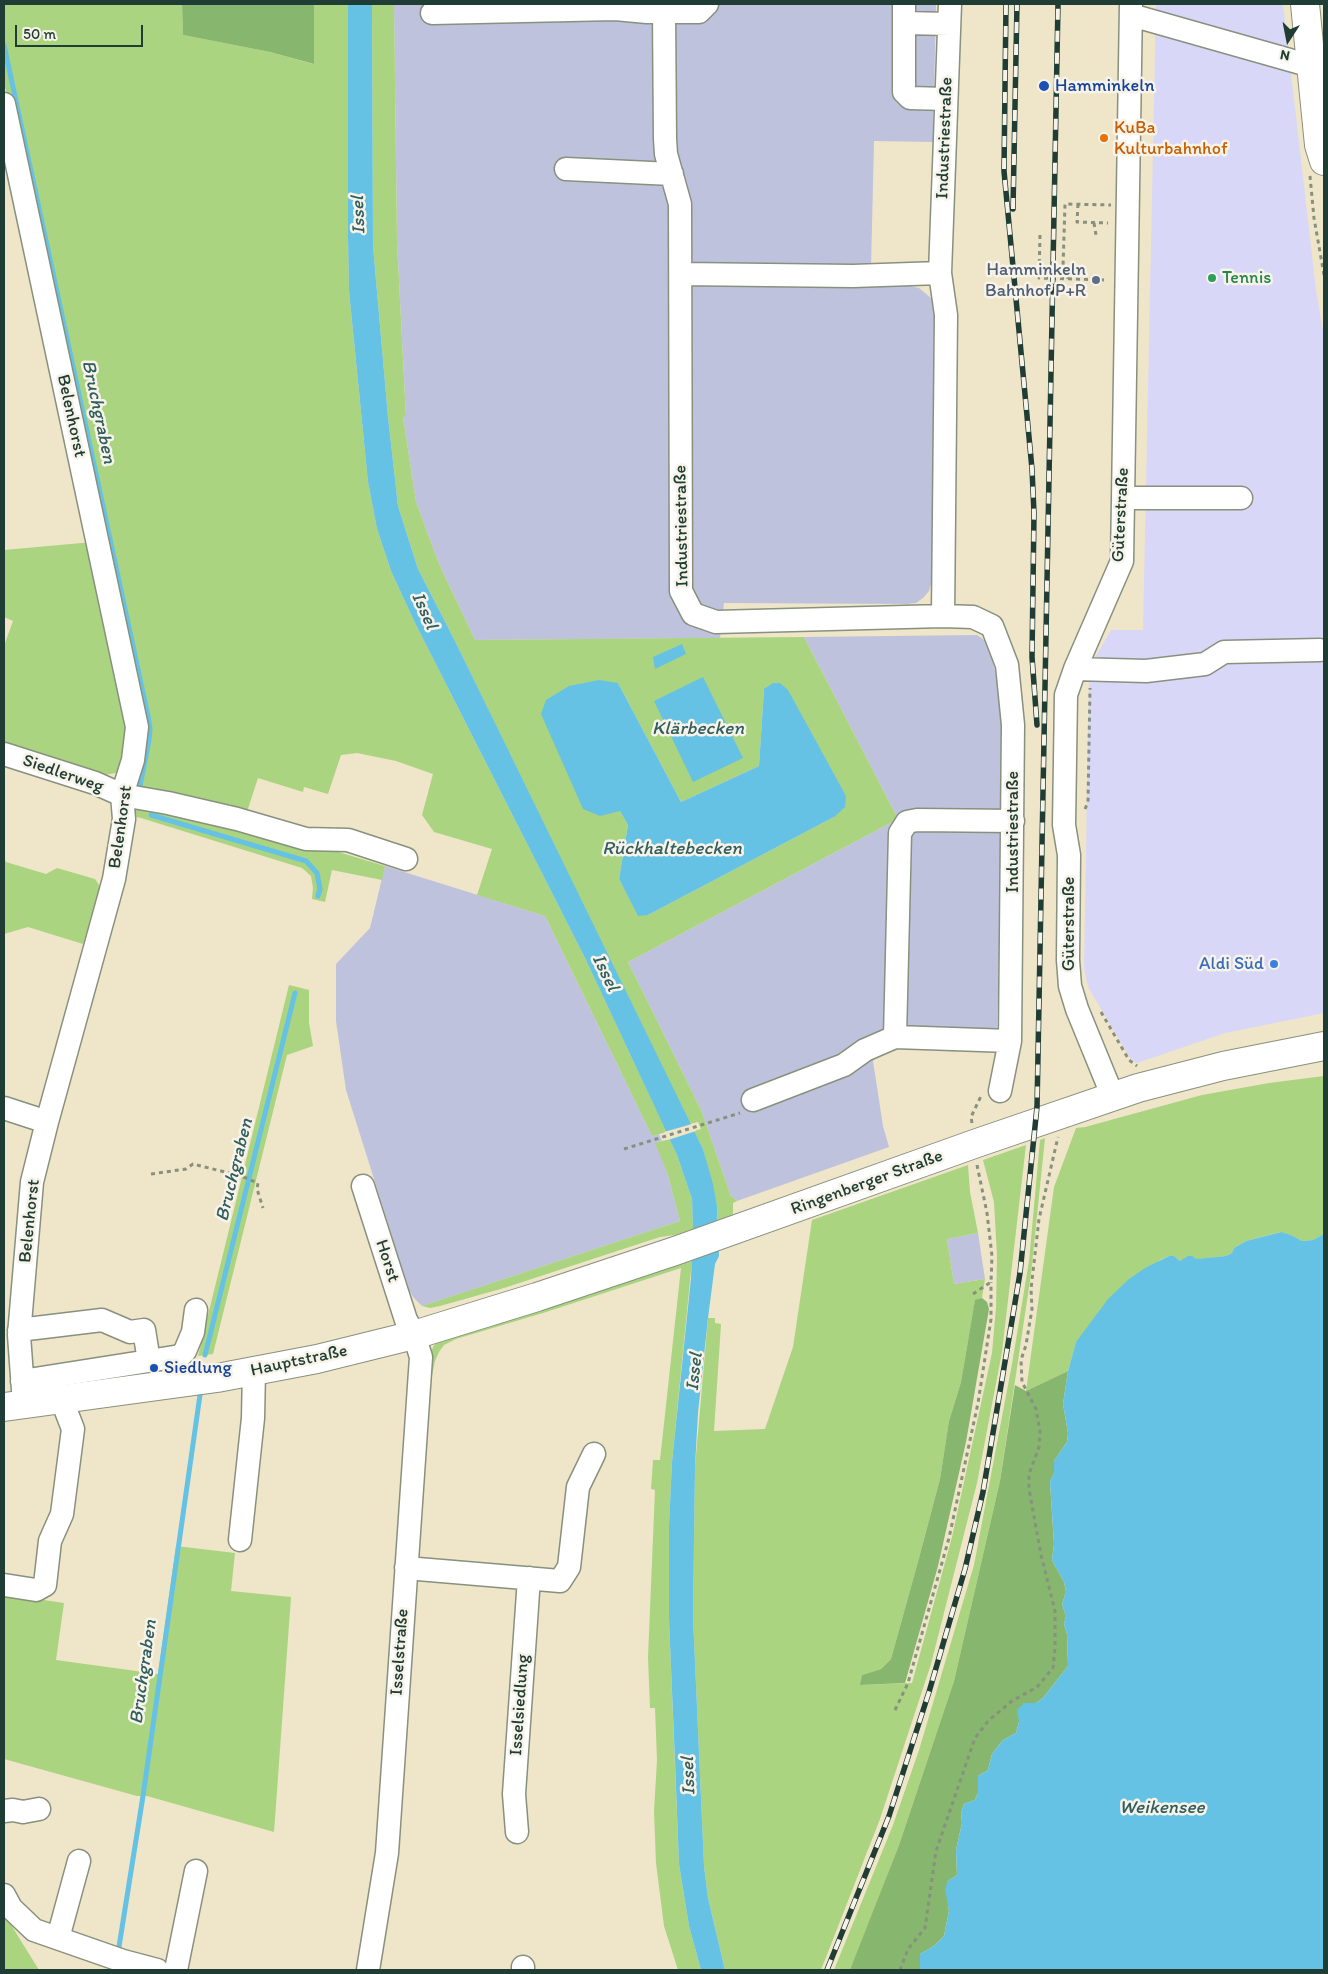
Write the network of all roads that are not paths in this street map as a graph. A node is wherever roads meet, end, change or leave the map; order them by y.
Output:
1 (707, 4) edge
2 (1305, 4) edge
3 (1322, 4) edge
4 (1131, 9) edge
5 (664, 12) junction
6 (432, 13) dead end
7 (904, 14) edge
8 (949, 14) edge
9 (1324, 26) edge
10 (1311, 66) junction
11 (946, 99) junction
12 (4, 104) edge
13 (669, 164) junction
14 (1317, 165) edge
15 (566, 169) dead end
16 (940, 273) junction
17 (681, 274) junction
18 (1123, 498) junction
19 (1241, 498) dead end
20 (942, 616) junction
21 (1320, 650) dead end
22 (1084, 669) junction
23 (4, 754) edge
24 (122, 796) junction
25 (1013, 821) junction
26 (406, 860) dead end
27 (895, 1037) junction
28 (1010, 1041) junction
29 (1324, 1046) edge
30 (1000, 1091) road end
31 (1113, 1097) junction
32 (753, 1100) road end
33 (4, 1108) edge
34 (47, 1122) junction
35 (363, 1186) dead end
36 (13, 1284) edge
37 (196, 1310) dead end
38 (19, 1330) junction
39 (414, 1335) junction
40 (148, 1362) junction
41 (254, 1371) junction
42 (17, 1397) edge
43 (61, 1398) junction
44 (594, 1454) dead end
45 (240, 1540) dead end
46 (406, 1568) junction
47 (529, 1578) junction
48 (4, 1585) edge
49 (39, 1809) dead end
50 (4, 1811) edge
51 (517, 1832) dead end
52 (79, 1861) dead end
53 (196, 1871) dead end
54 (4, 1895) edge
55 (58, 1938) junction
56 (157, 1970) edge
57 (176, 1970) edge
58 (368, 1970) edge

1 - 5 street
2 - 10 main road
3 - 9 main road
4 - 10 street
4 - 18 street, Güterstraße
5 - 6 street
5 - 13 street, Industriestraße
7 - 8 street
7 - 11 street
8 - 11 street, Industriestraße
10 - 14 main road
11 - 16 street, Industriestraße
12 - 24 street, Belenhorst
13 - 15 street
13 - 17 street, Industriestraße
16 - 17 street
16 - 20 street, Industriestraße
17 - 20 street, Industriestraße
18 - 19 street
18 - 22 street, Güterstraße
20 - 25 street, Industriestraße
21 - 22 street
22 - 31 street, Güterstraße
23 - 24 street, Siedlerweg
24 - 26 street, Siedlerweg
24 - 34 street, Belenhorst
25 - 27 street
25 - 28 street, Industriestraße
27 - 28 street
27 - 32 street
28 - 30 street, Industriestraße
29 - 31 main road, Ringenberger Straße
31 - 39 main road, Ringenberger Straße
33 - 34 street
34 - 36 street, Belenhorst
35 - 39 street, Horst
36 - 38 street, Belenhorst
37 - 40 street
38 - 40 street
38 - 42 street, Belenhorst
39 - 41 main road, Hauptstraße
39 - 46 street, Isselstraße
40 - 42 street
41 - 43 main road, Hauptstraße
41 - 45 street
42 - 43 main road, Hauptstraße
43 - 48 street
44 - 47 street
46 - 47 street
46 - 58 street, Isselstraße
47 - 51 street, Isselsiedlung
49 - 50 street
52 - 55 street
53 - 57 street
54 - 55 street
55 - 56 street

